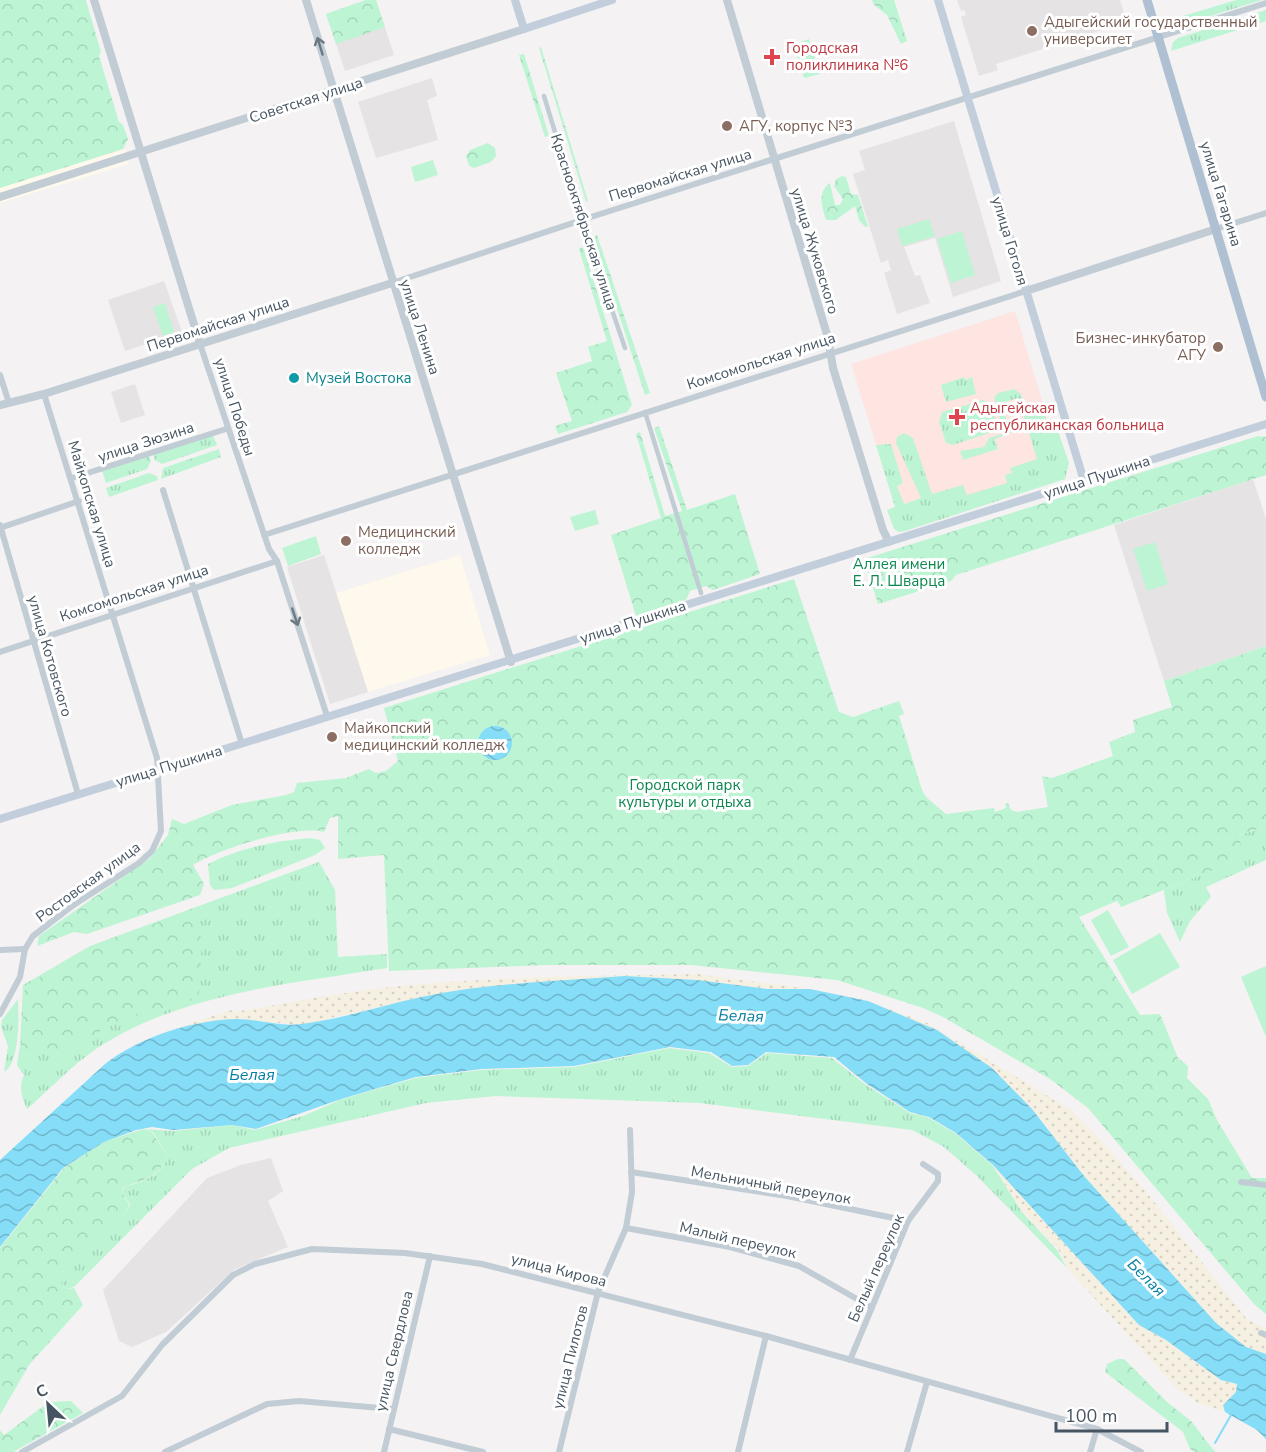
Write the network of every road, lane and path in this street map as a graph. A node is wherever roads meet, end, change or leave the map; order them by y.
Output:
1 (94, 0) edge
2 (306, 0) edge
3 (515, 0) edge
4 (612, 0) edge
5 (726, 0) edge
6 (938, 0) edge
7 (1147, 0) edge
8 (1266, 3) edge
9 (524, 29) junction
10 (1158, 38) junction
11 (334, 91) junction
12 (544, 96) dead end
13 (967, 98) junction
14 (141, 152) junction
15 (773, 160) junction
16 (0, 197) edge
17 (1266, 213) edge
18 (582, 220) junction
19 (1216, 229) junction
20 (392, 283) junction
21 (1026, 291) junction
22 (200, 344) junction
23 (625, 348) dead end
24 (832, 353) junction
25 (0, 375) edge
26 (44, 394) junction
27 (1266, 397) edge
28 (4, 404) edge
29 (645, 412) junction
30 (1266, 424) edge
31 (226, 429) junction
32 (452, 474) junction
33 (72, 478) junction
34 (1084, 481) junction
35 (163, 490) dead end
36 (79, 501) junction
37 (0, 527) edge
38 (264, 535) junction
39 (890, 542) junction
40 (277, 561) junction
41 (192, 588) junction
42 (702, 597) junction
43 (112, 614) junction
44 (33, 642) junction
45 (0, 652) edge
46 (511, 662) junction
47 (327, 716) junction
48 (242, 744) junction
49 (159, 768) junction
50 (78, 794) junction
51 (0, 819) edge
52 (160, 831) joint
53 (26, 949) junction
54 (0, 950) edge
55 (0, 1014) edge
56 (630, 1130) dead end
57 (923, 1164) dead end
58 (631, 1172) junction
59 (1241, 1182) dead end
60 (1266, 1185) edge
61 (908, 1221) junction
62 (626, 1228) junction
63 (430, 1256) junction
64 (598, 1292) junction
65 (871, 1307) junction
66 (766, 1336) junction
67 (850, 1360) junction
68 (927, 1382) junction
69 (392, 1409) junction
70 (389, 1430) junction
71 (1097, 1430) junction
72 (22, 1452) edge
73 (165, 1452) edge
74 (384, 1452) edge
75 (483, 1452) edge
76 (559, 1452) edge
77 (738, 1452) edge
78 (907, 1452) edge
79 (1090, 1452) edge
80 (1141, 1452) edge

1 - 14 street, улица Победы
11 -> 2 street, улица Ленина
3 - 9 main road
4 - 9 main road, Советская улица
5 - 15 street, улица Жуковского
6 - 13 main road, улица Гоголя
7 - 10 main road, улица Гагарина
8 - 10 street, Первомайская улица
9 - 11 street, Советская улица
10 - 13 street, Первомайская улица
10 - 19 main road, улица Гагарина
11 - 14 street, Советская улица
11 - 20 street, улица Ленина
12 - 18 street, Краснооктябрьская улица
13 - 15 street, Первомайская улица
13 - 21 main road, улица Гоголя
14 - 16 street, Советская улица
14 - 22 street, улица Победы
15 - 18 street, Первомайская улица
15 - 24 street, улица Жуковского
17 - 19 street, Комсомольская улица
18 - 20 street, Первомайская улица
18 - 23 street, Краснооктябрьская улица
19 - 21 street, Комсомольская улица
19 - 27 main road, улица Гагарина
20 - 22 street, Первомайская улица
20 - 32 street, улица Ленина
21 - 24 street, Комсомольская улица
21 - 34 main road, улица Гоголя
22 - 26 street, Первомайская улица
22 - 31 street, улица Победы
24 - 29 street, Комсомольская улица
24 - 39 street, улица Жуковского
25 - 28 street
26 - 28 street, Первомайская улица
26 - 33 street, Майкопская улица
29 - 32 street, Комсомольская улица
29 - 42 street
30 - 34 main road, улица Пушкина
31 - 33 street, улица Зюзина
31 - 38 street, улица Победы
32 - 38 street, Комсомольская улица
32 - 46 street, улица Ленина
33 - 36 street, Майкопская улица
34 - 39 main road, улица Пушкина
35 - 41 street
36 - 37 street
36 - 43 street, Майкопская улица
37 - 44 street, улица Котовского
38 - 40 street, улица Победы
39 - 42 main road, улица Пушкина
40 - 41 street, Комсомольская улица
40 -> 47 street, улица Победы
41 - 43 street, Комсомольская улица
41 - 48 street
42 - 46 main road, улица Пушкина
43 - 44 street, Комсомольская улица
43 - 49 street, Майкопская улица
44 - 45 street, Комсомольская улица
44 - 50 street, улица Котовского
46 - 47 main road, улица Пушкина
47 - 48 main road, улица Пушкина
48 - 49 main road, улица Пушкина
49 - 50 main road, улица Пушкина
49 - 52 street, Майкопская улица
50 - 51 main road, улица Пушкина
52 - 53 street, Ростовская улица
53 - 54 street
53 - 55 street, Ростовская улица
56 - 58 street, улица Пилотов
57 - 61 street, Белый переулок
58 - 61 street, Мельничный переулок
58 - 62 street, улица Пилотов
59 - 60 street
61 - 65 street, Белый переулок
62 - 64 street, улица Пилотов
62 - 65 street, Малый переулок
63 - 64 street, улица Кирова
63 - 69 street, улица Свердлова
63 - 72 street, улица Кирова
64 - 66 street, улица Кирова
64 - 76 street, улица Пилотов
65 - 67 street, Белый переулок
66 - 67 street, улица Кирова
66 - 77 street
67 - 68 street, улица Кирова
68 - 71 street, улица Кирова
68 - 78 street
69 - 70 street, улица Свердлова
69 - 73 street
70 - 74 street, улица Свердлова
70 - 75 street
71 - 79 street
71 - 80 street, улица Кирова

